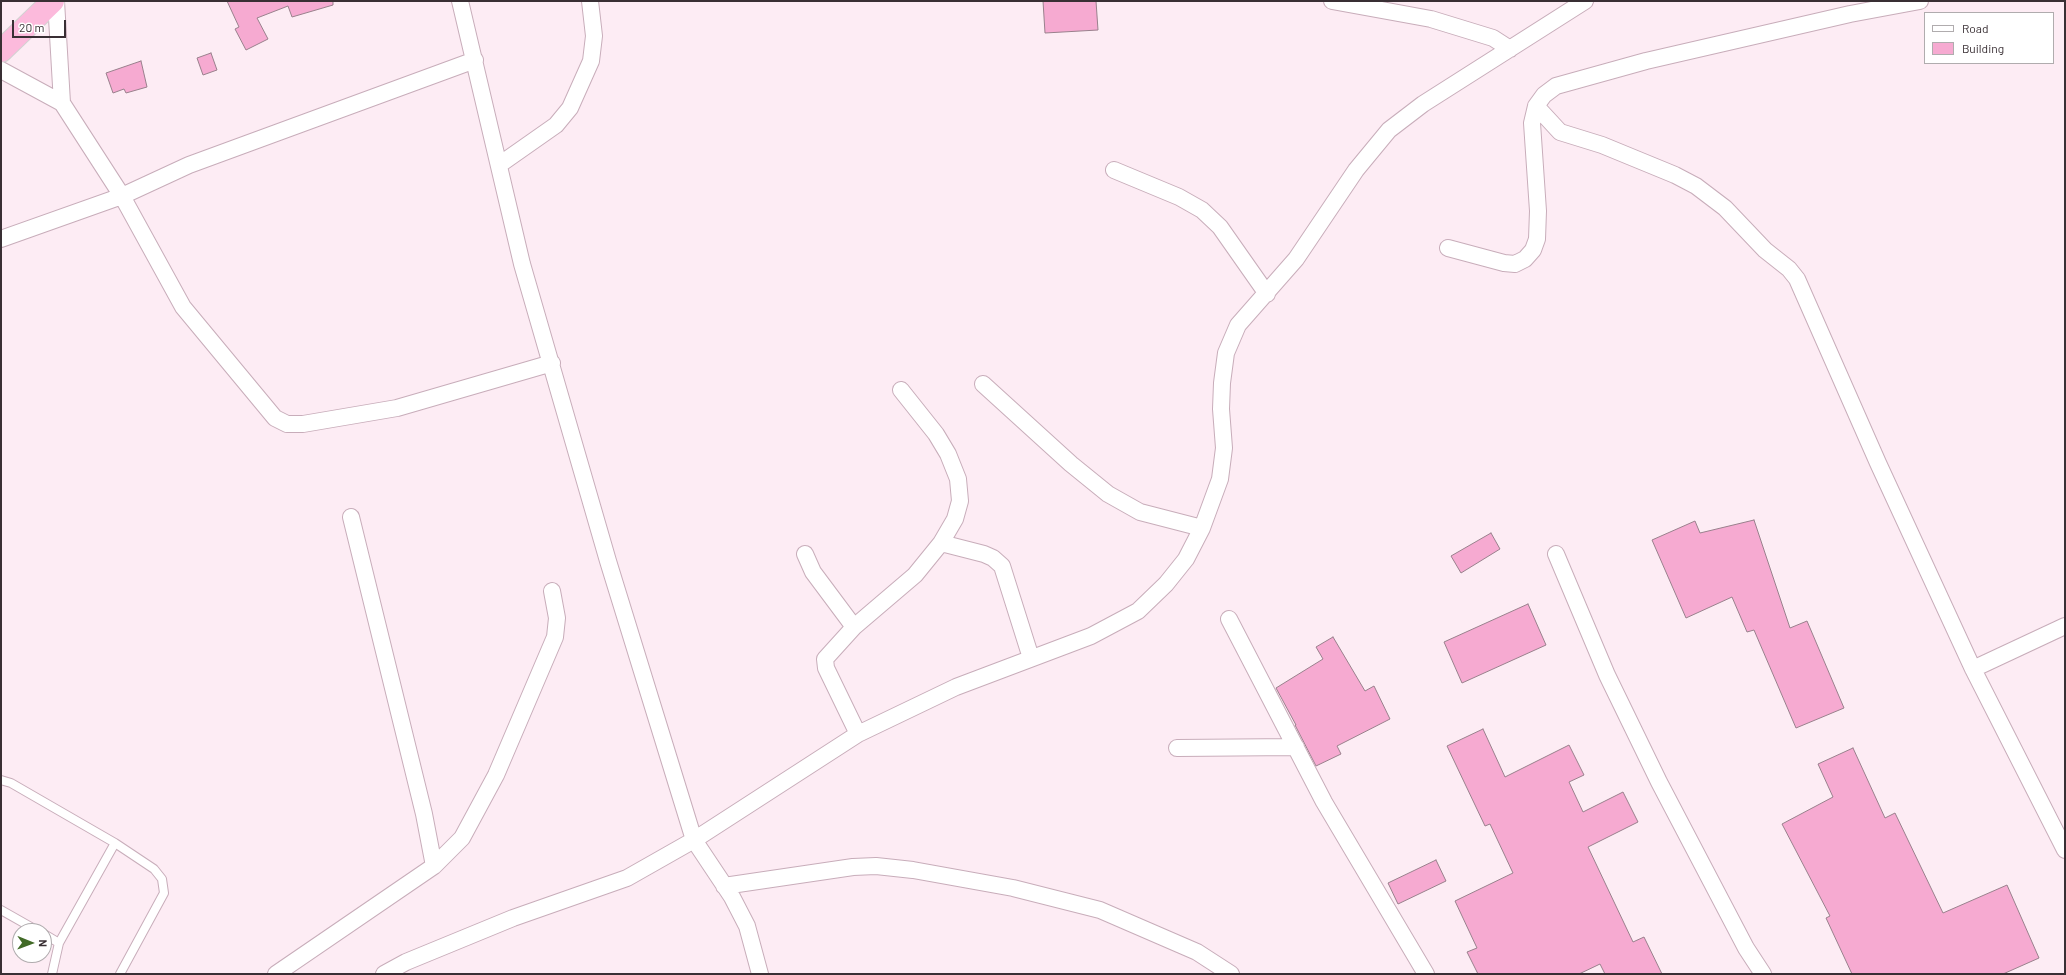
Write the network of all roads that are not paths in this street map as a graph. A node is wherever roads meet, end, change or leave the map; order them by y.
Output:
1 (53, 1) edge
2 (56, 1) edge
3 (460, 1) edge
4 (590, 1) edge
5 (1332, 1) edge
6 (1585, 1) edge
7 (1920, 1) edge
8 (1510, 49) junction
9 (1, 51) edge
10 (475, 60) junction
11 (1, 70) edge
12 (62, 103) junction
13 (1536, 106) junction
14 (499, 165) junction
15 (1114, 170) dead end
16 (122, 196) junction
17 (1, 239) edge
18 (1448, 248) dead end
19 (1267, 294) junction
20 (552, 363) junction
21 (983, 384) dead end
22 (901, 390) dead end
23 (351, 517) dead end
24 (1202, 528) junction
25 (941, 543) junction
26 (805, 554) dead end
27 (1556, 554) dead end
28 (552, 591) dead end
29 (1229, 619) dead end
30 (2065, 626) edge
31 (854, 627) junction
32 (1031, 658) junction
33 (1973, 669) junction
34 (858, 734) junction
35 (1177, 748) dead end
36 (1296, 748) junction
37 (1, 780) edge
38 (694, 840) junction
39 (115, 843) junction
40 (2065, 850) edge
41 (434, 866) junction
42 (724, 886) junction
43 (1, 910) edge
44 (24, 923) edge
45 (52, 939) edge
46 (59, 943) junction
47 (52, 974) edge
48 (120, 974) edge
49 (276, 974) edge
50 (384, 974) edge
51 (760, 974) edge
52 (1231, 974) edge
53 (1426, 974) edge
54 (1763, 974) edge

1 - 9 highway
2 - 12 street
3 - 10 street
4 - 14 street
5 - 8 street
6 - 8 street
7 - 13 street
8 - 19 street
10 - 14 street
10 - 16 street
11 - 12 street
12 - 16 street
13 - 18 street
13 - 33 street
14 - 20 street
15 - 19 street
16 - 17 street
16 - 20 street
19 - 24 street
20 - 38 street
21 - 24 street
22 - 25 street
23 - 41 street
24 - 32 street
25 - 31 street
25 - 32 street
26 - 31 street
27 - 54 street
28 - 41 street
29 - 36 street
30 - 33 street
31 - 34 street
32 - 34 street
33 - 40 street
34 - 38 street
35 - 36 street
36 - 53 street
37 - 39 lane
38 - 42 street
38 - 50 street
39 - 46 lane
39 - 48 lane
41 - 49 street
42 - 51 street
42 - 52 street
43 - 44 lane
45 - 46 lane
46 - 47 lane

